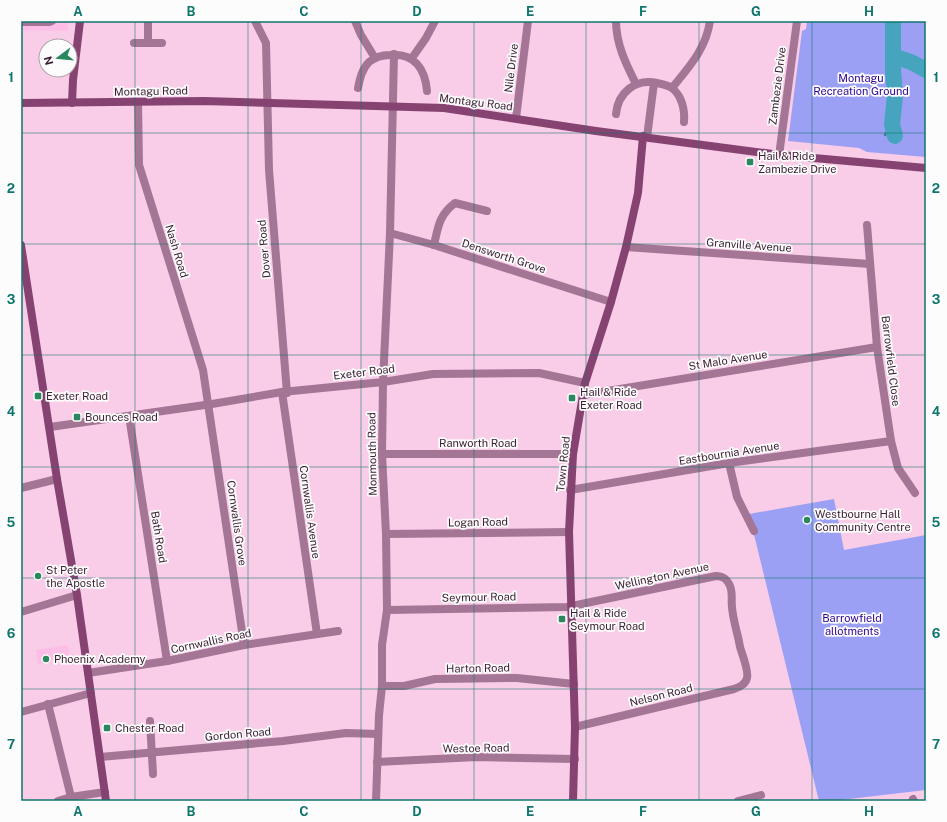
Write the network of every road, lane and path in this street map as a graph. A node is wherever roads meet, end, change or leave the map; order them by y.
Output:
1 (52, 21) edge
2 (80, 21) edge
3 (148, 21) edge
4 (255, 21) edge
5 (355, 21) edge
6 (435, 21) edge
7 (528, 21) edge
8 (616, 21) edge
9 (710, 21) edge
10 (797, 21) edge
11 (21, 22) edge
12 (134, 43) dead end
13 (148, 43) junction
14 (162, 43) dead end
15 (394, 54) junction
16 (375, 58) junction
17 (412, 58) junction
18 (654, 82) junction
19 (636, 84) junction
20 (358, 88) dead end
21 (672, 88) junction
22 (427, 91) dead end
23 (138, 102) junction
24 (21, 103) edge
25 (72, 103) junction
26 (266, 103) junction
27 (392, 106) junction
28 (616, 114) dead end
29 (516, 118) junction
30 (684, 122) dead end
31 (645, 137) junction
32 (780, 155) junction
33 (926, 168) edge
34 (487, 211) dead end
35 (867, 225) dead end
36 (390, 233) junction
37 (434, 245) junction
38 (626, 247) junction
39 (21, 249) edge
40 (870, 264) junction
41 (611, 302) junction
42 (877, 347) junction
43 (383, 382) junction
44 (585, 383) junction
45 (284, 392) junction
46 (583, 395) junction
47 (209, 404) junction
48 (129, 416) junction
49 (50, 427) junction
50 (892, 441) junction
51 (382, 454) junction
52 (573, 454) junction
53 (729, 463) junction
54 (57, 479) junction
55 (21, 488) edge
56 (570, 490) junction
57 (915, 493) dead end
58 (754, 531) dead end
59 (569, 532) junction
60 (386, 534) junction
61 (77, 595) junction
62 (572, 606) junction
63 (386, 610) junction
64 (21, 612) edge
65 (338, 631) dead end
66 (317, 634) junction
67 (244, 645) junction
68 (167, 661) junction
69 (88, 673) junction
70 (747, 678) joint
71 (574, 684) junction
72 (382, 686) junction
73 (90, 693) junction
74 (48, 704) junction
75 (21, 712) edge
76 (150, 721) dead end
77 (575, 727) junction
78 (378, 734) junction
79 (151, 752) junction
80 (100, 757) junction
81 (574, 759) junction
82 (377, 762) junction
83 (153, 774) dead end
84 (105, 792) junction
85 (761, 796) dead end
86 (71, 797) junction
87 (58, 801) edge
88 (106, 801) edge
89 (376, 801) edge
90 (573, 801) edge
91 (738, 801) edge

1 - 11 street
2 - 25 street
3 - 13 street
4 - 26 street, Dover Road
5 - 16 street
6 - 17 street
7 - 29 street, Nile Drive
8 - 19 street
9 - 21 street
10 - 32 street, Zambezie Drive
12 - 13 street
13 - 14 street
15 - 16 street
15 - 17 street
15 - 27 street, Monmouth Road
16 - 20 street
17 - 22 street
18 - 19 street
18 - 21 street
18 - 31 street
19 - 28 street
21 - 30 street
23 - 25 street, Montagu Road
23 - 26 street, Montagu Road
23 - 47 street, Nash Road
24 - 25 street, Montagu Road
26 - 27 street, Montagu Road
26 - 45 street, Dover Road
27 - 29 street, Montagu Road
27 - 36 street, Monmouth Road
29 - 31 street, Montagu Road
31 - 32 street, Montagu Road
31 - 38 street, Town Road
32 - 33 street, Montagu Road
34 - 37 street
35 - 40 street, Barrowfield Close
36 - 37 street, Densworth Grove
36 - 43 street, Monmouth Road
37 - 41 street, Densworth Grove
38 - 40 street, Granville Avenue
38 - 41 street, Town Road
39 - 49 street
40 - 42 street, Barrowfield Close
41 - 44 street, Town Road
42 - 46 street, St Malo Avenue
42 - 50 street, Barrowfield Close
43 - 44 street, Exeter Road
43 - 45 street, Exeter Road
43 - 51 street, Monmouth Road
44 - 46 street, Town Road
45 - 47 street, Exeter Road
45 - 66 street, Cornwallis Avenue
46 - 52 street, Town Road
47 - 48 street, Exeter Road
47 - 67 street, Cornwallis Grove
48 - 49 street, Exeter Road
48 - 68 street, Bath Road
49 - 54 street
50 - 53 street, Eastbournia Avenue
50 - 57 street, Barrowfield Close
51 - 52 street, Ranworth Road
51 - 60 street, Monmouth Road
52 - 56 street, Town Road
53 - 56 street, Eastbournia Avenue
53 - 58 street
54 - 55 street
54 - 61 street
56 - 59 street, Town Road
59 - 60 street, Logan Road
59 - 62 street, Town Road
60 - 63 street, Monmouth Road
61 - 64 street
61 - 69 street
62 - 63 street, Seymour Road
62 - 70 street, Wellington Avenue
62 - 71 street, Town Road
63 - 72 street, Monmouth Road
65 - 66 street, Cornwallis Road
66 - 67 street, Cornwallis Road
67 - 68 street, Cornwallis Road
68 - 69 street, Cornwallis Road
69 - 73 street
70 - 77 street, Nelson Road
71 - 72 street, Harton Road
71 - 77 street, Town Road
72 - 78 street, Monmouth Road
73 - 74 street
73 - 80 street
74 - 75 street
74 - 86 street
76 - 79 street
77 - 81 street, Town Road
78 - 79 street, Gordon Road
78 - 82 street, Monmouth Road
79 - 80 street, Gordon Road
79 - 83 street
80 - 84 street
81 - 82 street, Westoe Road
81 - 90 street, Town Road
82 - 89 street, Monmouth Road
84 - 86 street
84 - 88 street
85 - 91 street
86 - 87 street

